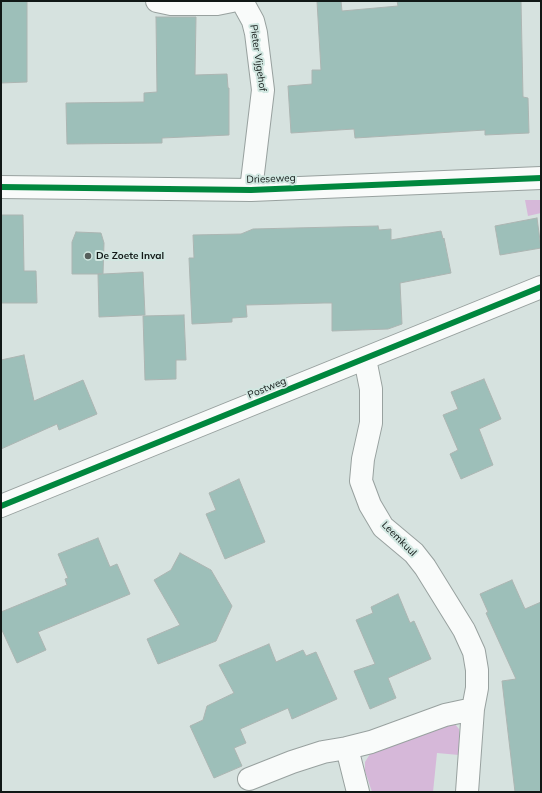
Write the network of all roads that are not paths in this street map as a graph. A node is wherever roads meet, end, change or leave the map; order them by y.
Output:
1 (157, 1) edge
2 (232, 1) edge
3 (242, 1) edge
4 (541, 178) edge
5 (1, 187) edge
6 (252, 190) junction
7 (541, 287) edge
8 (365, 359) junction
9 (1, 506) edge
10 (473, 709) junction
11 (347, 748) junction
12 (249, 779) dead end
13 (358, 792) edge
14 (467, 792) edge

1 - 2 street
3 - 6 street, Pieter Vijgehof
4 - 6 street, Drieseweg
5 - 6 street, Drieseweg
7 - 8 street, Postweg
8 - 9 street, Postweg
8 - 10 street, Leemkuul
10 - 11 street
10 - 14 street, Leemkuul
11 - 12 street
11 - 13 street

